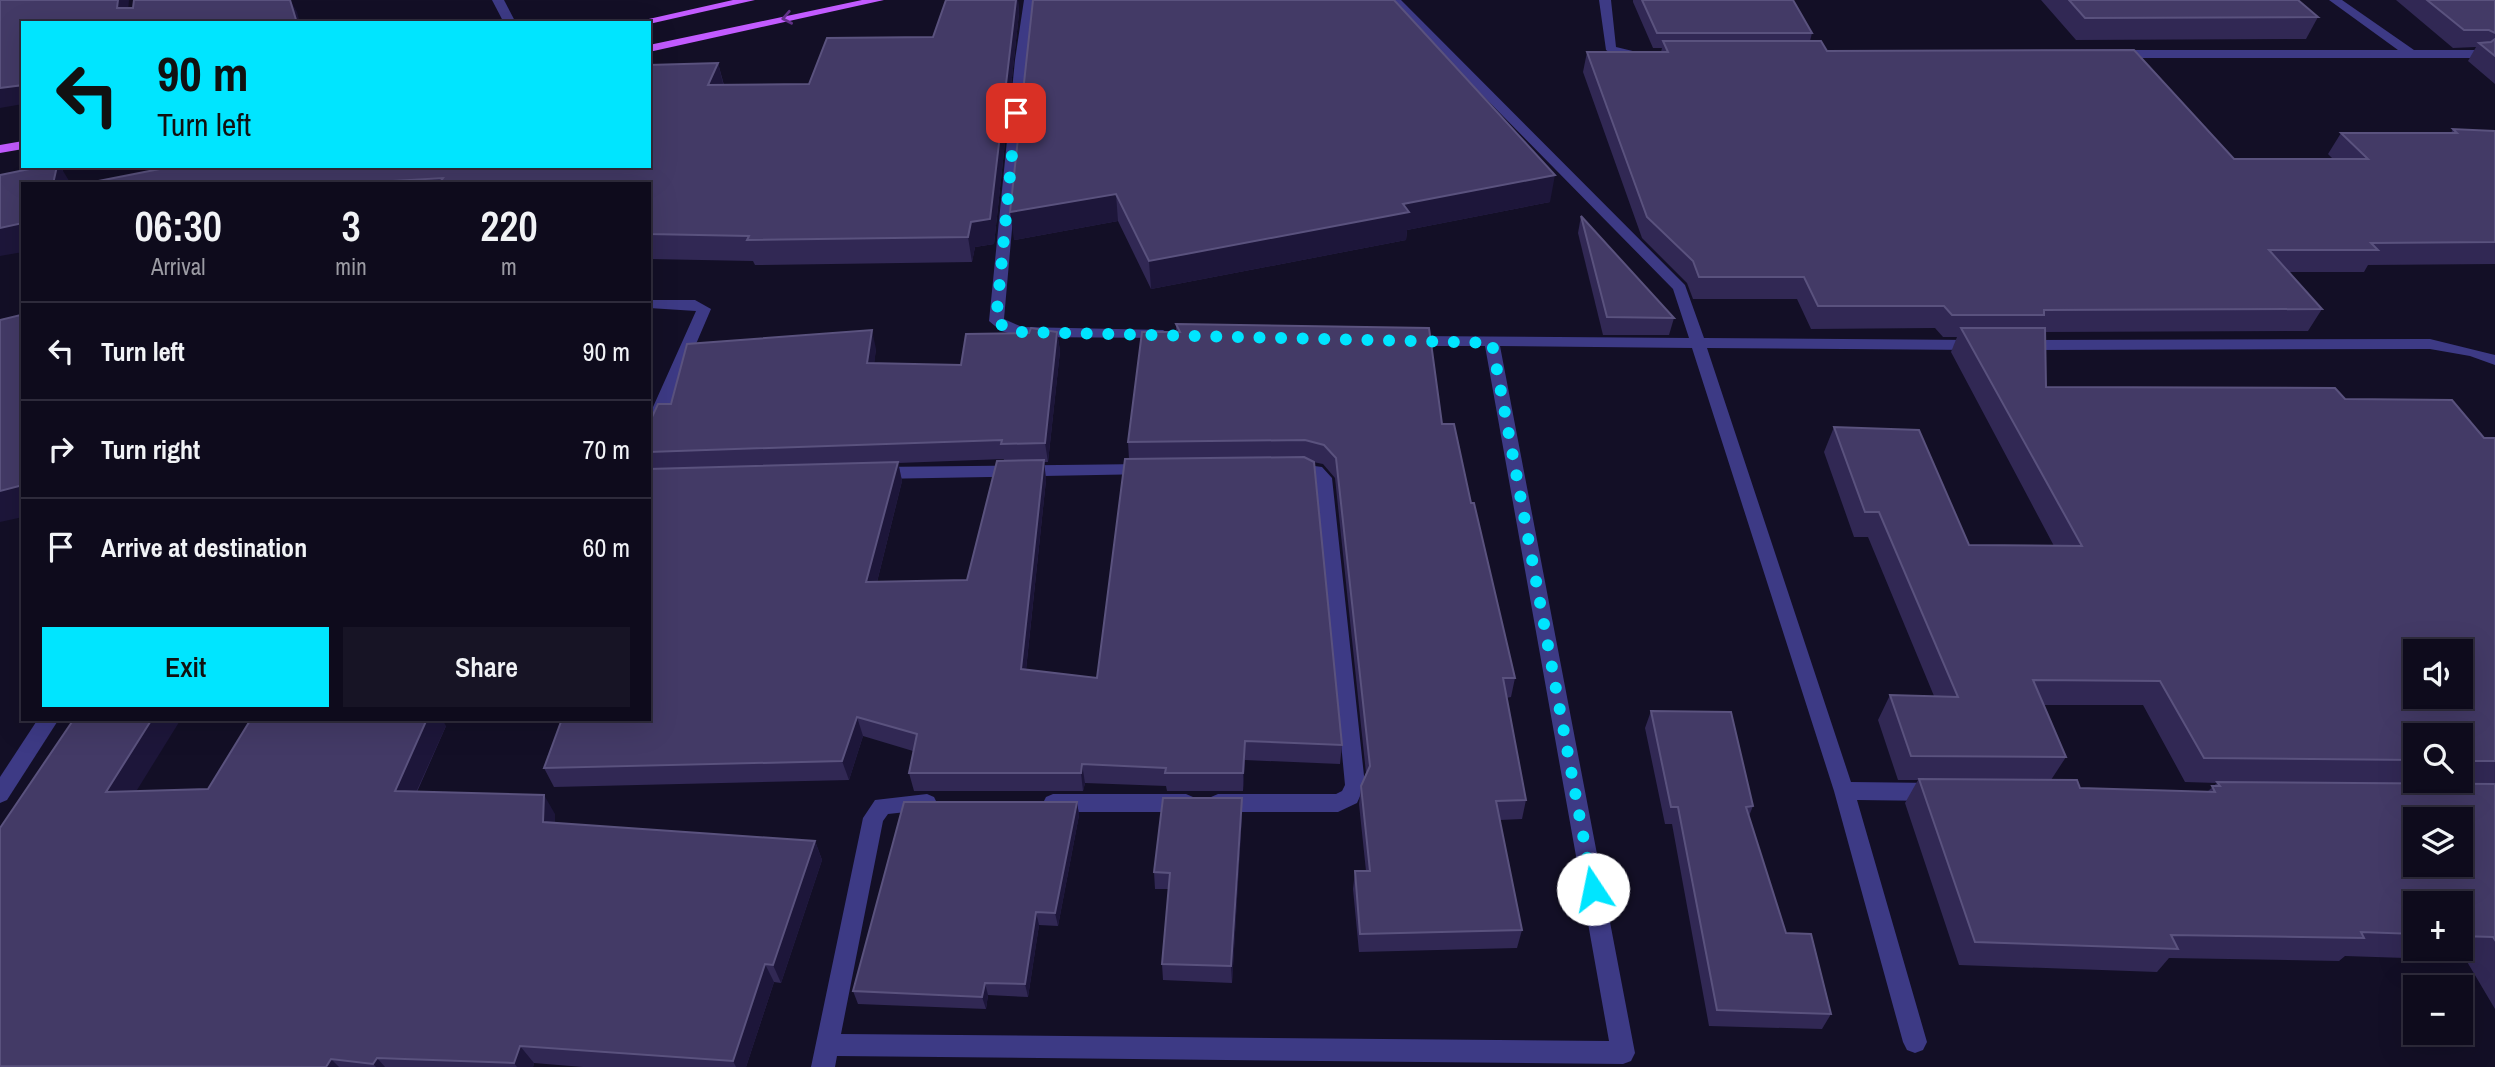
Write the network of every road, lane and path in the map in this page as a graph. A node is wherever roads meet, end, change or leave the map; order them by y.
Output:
1 (498, 0) edge
2 (749, 0) edge
3 (878, 0) edge
4 (1030, 0) edge
5 (1395, 0) edge
6 (1605, 0) edge
7 (2335, 0) edge
8 (509, 21) edge
9 (646, 21) edge
10 (651, 49) edge
11 (1657, 54) edge
12 (2104, 54) edge
13 (2412, 54) junction
14 (2478, 54) edge
15 (21, 145) edge
16 (0, 149) edge
17 (64, 168) edge
18 (0, 181) edge
19 (651, 304) edge
20 (1174, 335) edge
21 (1395, 341) edge
22 (1492, 343) junction
23 (1698, 345) junction
24 (2495, 360) edge
25 (651, 430) edge
26 (1277, 469) edge
27 (1168, 470) edge
28 (855, 473) edge
29 (48, 721) edge
30 (1844, 791) junction
31 (1955, 792) edge
32 (0, 794) edge
33 (951, 803) edge
34 (1034, 803) edge
35 (1915, 1042) dead end
36 (825, 1056) edge

1 - 8 street
2 - 9 main road
3 -> 10 main road
4 - 20 street
5 - 23 street
6 - 11 street
7 - 13 street
12 - 13 street
13 - 14 street
15 - 16 main road
17 - 18 main road
19 - 25 street
21 - 22 street
22 - 23 street
22 - 36 street
23 - 24 street
23 - 30 street
26 - 34 street
27 - 28 street
29 - 32 street
30 - 31 street
30 - 35 street
33 - 36 street

